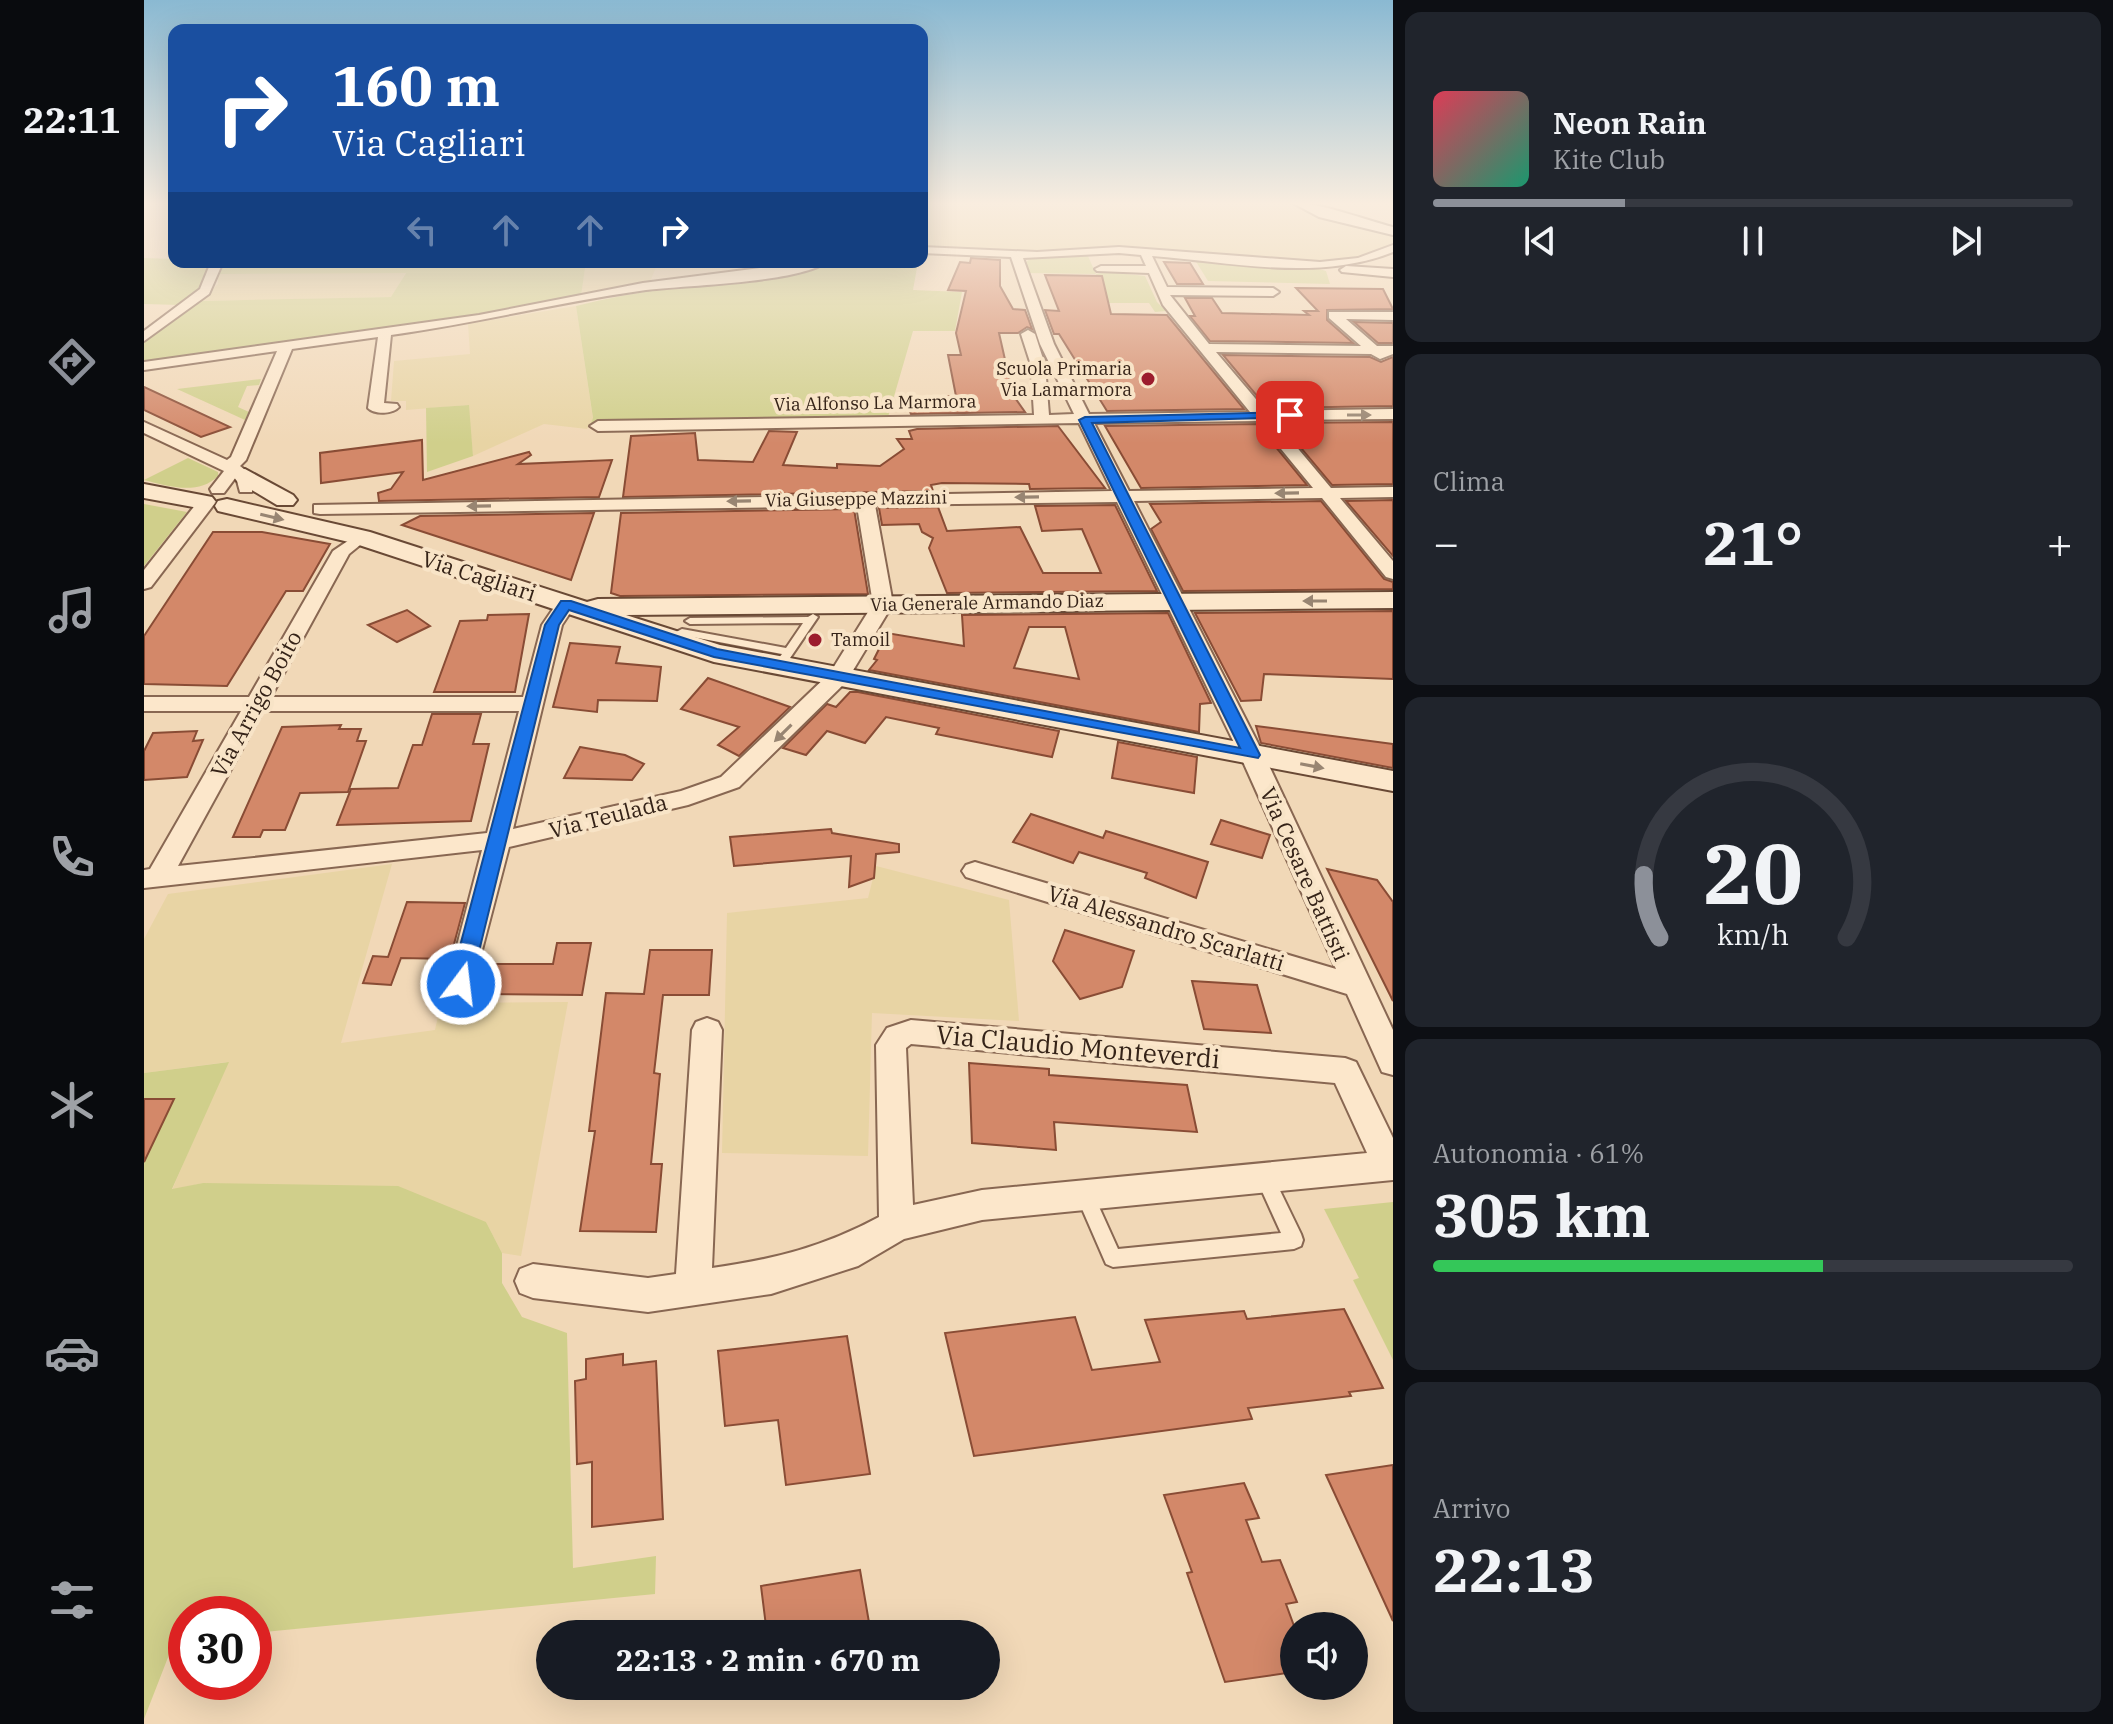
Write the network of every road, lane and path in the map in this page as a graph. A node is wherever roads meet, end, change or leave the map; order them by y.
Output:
1 (209, 282) edge
2 (682, 282) edge
3 (1024, 282) edge
4 (1158, 282) edge
5 (1162, 291) junction
6 (1273, 292) dead end
7 (1393, 316) edge
8 (385, 332) junction
9 (1038, 335) junction
10 (144, 337) edge
11 (287, 345) junction
12 (1204, 348) junction
13 (1374, 350) junction
14 (1393, 350) edge
15 (144, 366) edge
16 (1393, 366) edge
17 (392, 407) dead end
18 (1393, 414) edge
19 (1264, 415) junction
20 (1085, 420) junction
21 (1042, 421) junction
22 (598, 426) dead end
23 (144, 427) edge
24 (240, 478) junction
25 (152, 492) edge
26 (1393, 492) edge
27 (1327, 493) junction
28 (1120, 496) junction
29 (865, 499) junction
30 (212, 502) junction
31 (325, 519) junction
32 (361, 537) junction
33 (1393, 573) edge
34 (144, 583) edge
35 (1393, 600) edge
36 (1176, 601) junction
37 (883, 604) junction
38 (573, 606) junction
39 (816, 612) junction
40 (765, 620) junction
41 (687, 625) junction
42 (748, 643) junction
43 (784, 659) junction
44 (838, 677) junction
45 (144, 704) edge
46 (257, 704) junction
47 (534, 704) junction
48 (1252, 755) junction
49 (1393, 781) edge
50 (499, 840) junction
51 (975, 871) dead end
52 (151, 879) edge
53 (461, 984) dead end
54 (1356, 986) junction
55 (707, 1030) dead end
56 (1393, 1063) edge
57 (1392, 1166) edge
58 (1265, 1178) junction
59 (1085, 1195) junction
60 (897, 1225) junction
61 (533, 1281) dead end
62 (693, 1287) junction

1 - 10 street
2 - 8 street
3 - 9 street, Via Cesare Battisti
4 - 5 street
5 - 6 street
5 - 12 street
7 - 13 street
8 - 11 street
8 - 17 street
9 - 20 street, Via Cesare Battisti
9 - 21 street, Via Cesare Battisti
11 - 15 street
11 - 24 street
12 - 13 street
12 - 19 street
13 - 14 street
13 - 16 street
19 -> 18 street, Via Alfonso La Marmora
19 - 20 street, Via Alfonso La Marmora
19 - 27 street
20 - 21 street, Via Alfonso La Marmora
20 - 28 street, Via Cesare Battisti
21 - 22 street, Via Alfonso La Marmora
23 - 24 street
24 - 30 street
24 - 31 street, Via Cagliari
25 - 30 street, Via Cagliari
26 - 27 street, Via Giuseppe Mazzini
27 -> 28 street, Via Giuseppe Mazzini
27 - 33 street
28 -> 29 street, Via Giuseppe Mazzini
28 - 36 street, Via Cesare Battisti
29 -> 31 street, Via Giuseppe Mazzini
29 - 37 street
30 -> 31 street, Via Cagliari
30 - 34 street
31 - 32 street, Via Cagliari
32 - 38 street, Via Cagliari
32 - 46 street, Via Arrigo Boito
35 -> 36 street, Via Generale Armando Diaz
36 - 37 street, Via Generale Armando Diaz
36 - 48 street, Via Cesare Battisti
37 - 39 street, Via Generale Armando Diaz
37 - 44 street, Via Teulada
38 - 41 street, Via Generale Armando Diaz
38 - 41 street, Via Cagliari
38 - 47 street
39 - 40 lane
39 - 41 street, Via Generale Armando Diaz
39 - 43 lane
40 - 41 lane
40 - 42 lane
41 - 42 lane
41 - 43 street, Via Cagliari
42 - 43 lane
43 - 44 street, Via Cagliari
44 - 48 street, Via Cagliari
44 -> 50 street, Via Teulada
45 - 46 street
46 - 47 street
46 - 52 street, Via Arrigo Boito
47 - 50 street
48 -> 49 street, Via Cagliari
48 - 54 street, Via Cesare Battisti
50 - 52 street, Via Teulada
50 - 53 street
51 - 54 street, Via Alessandro Scarlatti
54 - 56 street, Via Cesare Battisti
55 - 62 street
57 - 58 street, Via Claudio Monteverdi
57 - 60 street, Via Claudio Monteverdi
58 - 59 street, Via Claudio Monteverdi
58 - 59 lane
59 - 60 street, Via Claudio Monteverdi
60 - 62 street, Via Claudio Monteverdi
61 - 62 street, Via Claudio Monteverdi

